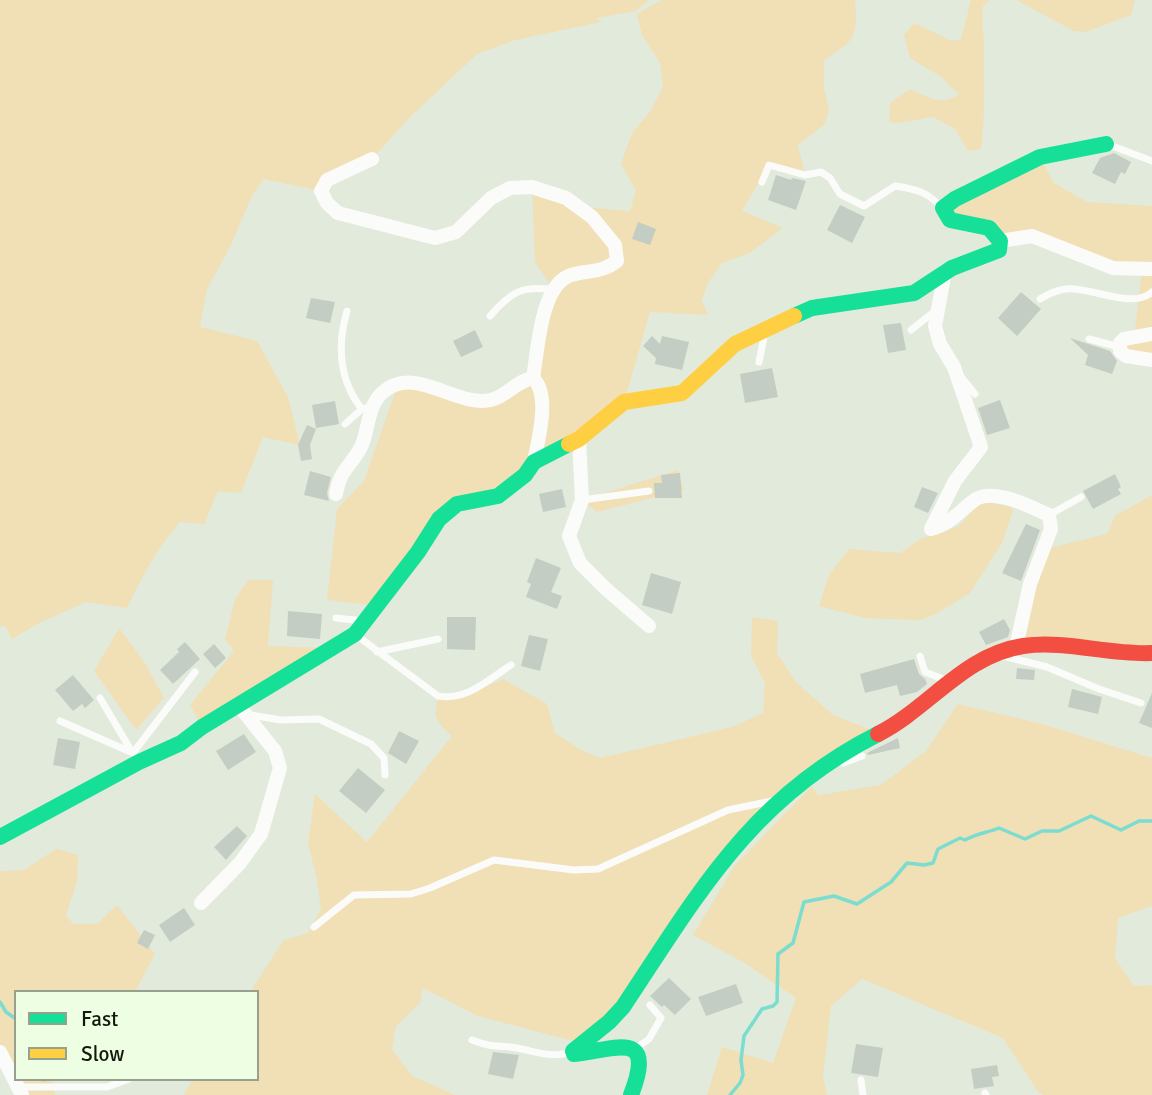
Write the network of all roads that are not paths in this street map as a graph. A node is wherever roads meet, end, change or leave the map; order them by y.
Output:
1 (1106, 144) joint
2 (372, 159) dead end
3 (1152, 161) edge
4 (762, 182) dead end
5 (943, 208) junction
6 (1000, 241) junction
7 (1152, 269) edge
8 (945, 271) junction
9 (554, 290) junction
10 (1152, 292) edge
11 (1040, 299) dead end
12 (936, 310) junction
13 (347, 311) dead end
14 (489, 316) dead end
15 (765, 329) junction
16 (911, 330) dead end
17 (1152, 334) edge
18 (1089, 339) dead end
19 (1120, 348) junction
20 (1152, 360) edge
21 (759, 362) dead end
22 (954, 367) junction
23 (533, 378) junction
24 (975, 394) dead end
25 (368, 407) junction
26 (345, 424) dead end
27 (579, 439) junction
28 (534, 463) junction
29 (649, 491) dead end
30 (336, 494) dead end
31 (1081, 497) dead end
32 (582, 500) junction
33 (1049, 514) junction
34 (336, 618) dead end
35 (367, 621) junction
36 (649, 626) dead end
37 (355, 634) junction
38 (438, 639) dead end
39 (1016, 647) junction
40 (377, 652) junction
41 (1152, 653) edge
42 (995, 654) junction
43 (920, 656) dead end
44 (511, 665) dead end
45 (195, 672) dead end
46 (948, 681) junction
47 (100, 698) dead end
48 (1141, 703) dead end
49 (242, 710) junction
50 (60, 721) dead end
51 (863, 757) dead end
52 (136, 758) junction
53 (385, 775) dead end
54 (811, 775) junction
55 (781, 800) junction
56 (0, 837) edge
57 (201, 903) dead end
58 (314, 927) dead end
59 (650, 1005) dead end
60 (472, 1040) dead end
61 (633, 1050) junction
62 (573, 1051) junction
63 (0, 1052) edge
64 (861, 1080) dead end
65 (14, 1081) edge
66 (124, 1081) edge
67 (19, 1091) edge
68 (631, 1095) edge
69 (863, 1095) edge

1 - 3 lane
1 - 5 street
2 - 9 street
4 - 5 lane
5 - 6 street
6 - 7 street
6 - 8 street
8 - 12 street
8 - 15 street
9 - 14 lane
9 - 23 street
10 - 11 lane
12 - 16 lane
12 - 22 street
13 - 25 lane
15 - 21 lane
15 - 27 street
17 - 19 street
18 - 19 lane
19 - 20 street
22 - 24 lane
22 - 33 street
23 - 25 street
23 - 28 street
25 - 26 lane
25 - 30 street
27 - 28 street
27 - 32 street
28 - 35 street
29 - 32 lane
31 - 33 lane
32 - 36 street
33 - 39 street
34 - 35 lane
35 - 37 street
37 - 40 lane
37 - 49 street
38 - 40 lane
39 - 41 street
39 - 42 street
40 - 44 lane
42 - 46 street
42 - 48 lane
43 - 46 lane
45 - 52 lane
46 - 54 street
47 - 52 lane
49 - 52 street
49 - 53 lane
49 - 57 street
50 - 52 lane
51 - 54 lane
52 - 56 street
54 - 55 street
55 - 58 lane
55 - 62 street
59 - 61 lane
60 - 62 lane
61 - 62 street
61 - 68 street
63 - 65 street
64 - 69 lane
66 - 67 lane

